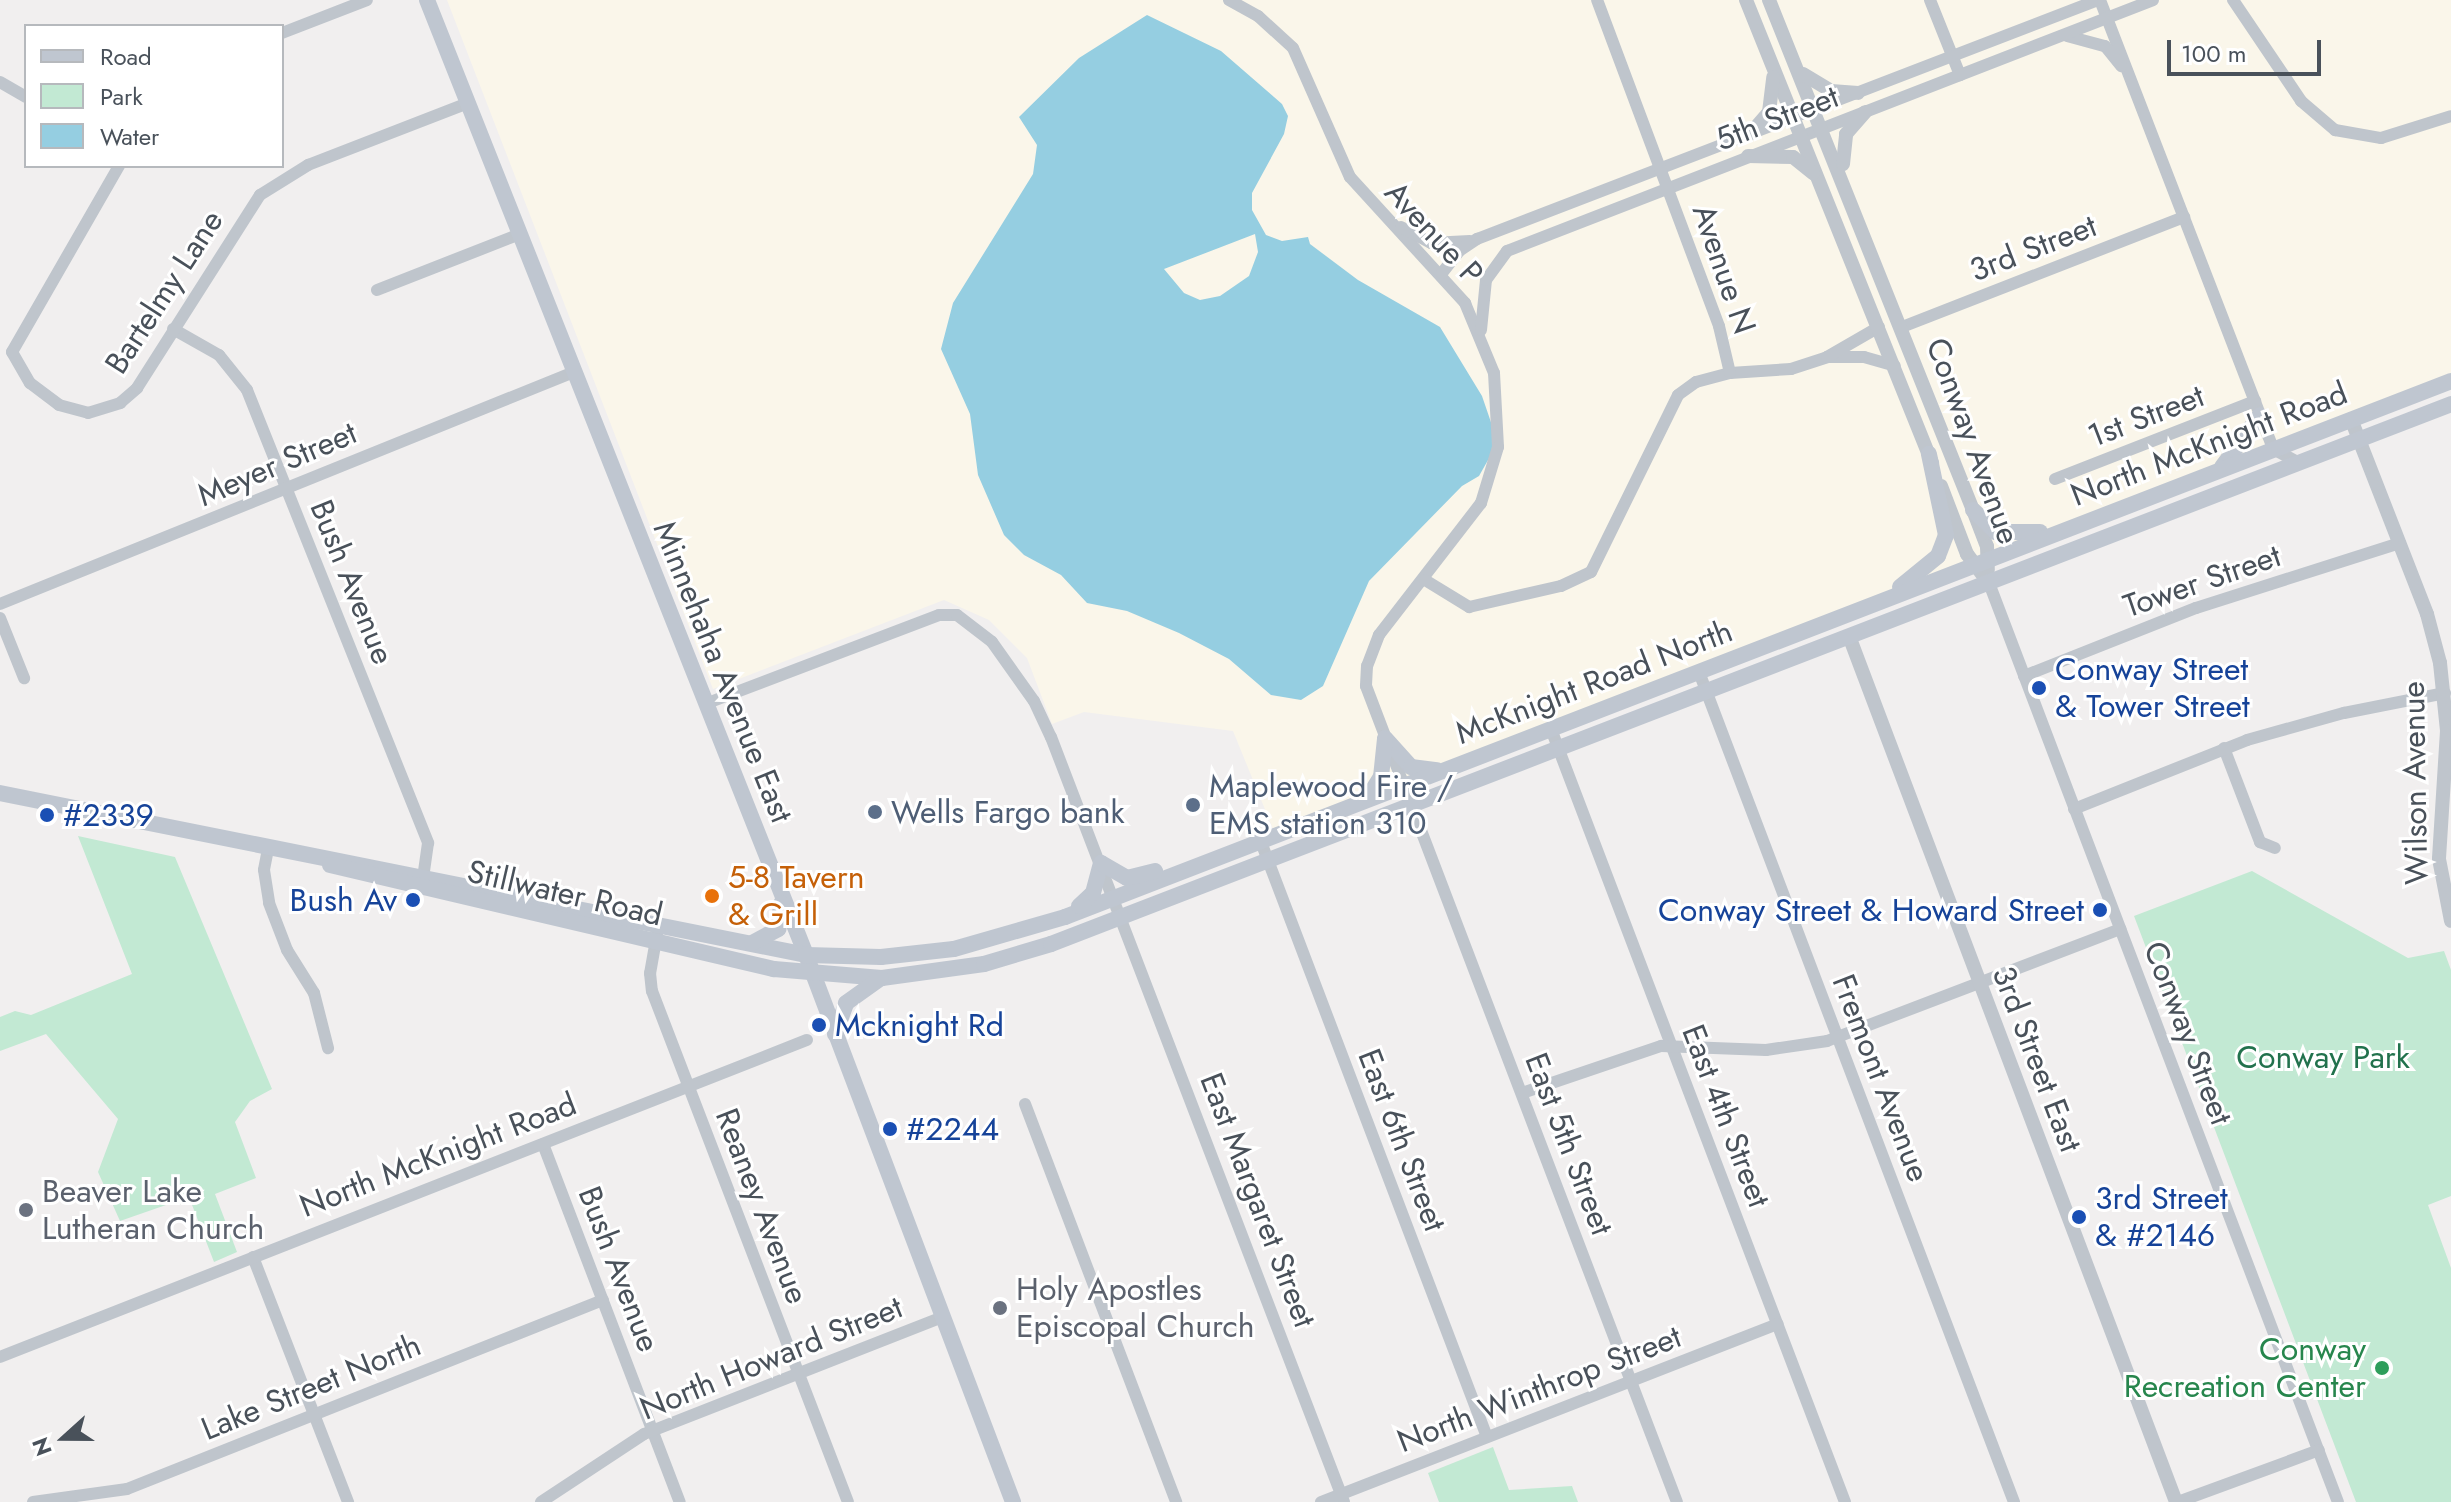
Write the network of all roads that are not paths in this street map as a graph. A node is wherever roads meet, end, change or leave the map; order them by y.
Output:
1 (367, 0) edge
2 (427, 0) edge
3 (1229, 0) edge
4 (1597, 0) edge
5 (1746, 0) edge
6 (1769, 0) edge
7 (1930, 0) edge
8 (2069, 0) edge
9 (2099, 0) edge
10 (2153, 0) edge
11 (2233, 0) edge
12 (2107, 18) junction
13 (2048, 19) junction
14 (284, 32) edge
15 (2060, 36) junction
16 (1952, 56) junction
17 (1772, 64) junction
18 (1798, 69) junction
19 (1960, 75) junction
20 (2131, 80) junction
21 (0, 82) edge
22 (1858, 93) junction
23 (24, 96) edge
24 (468, 103) junction
25 (1816, 109) junction
26 (1865, 112) junction
27 (2447, 115) edge
28 (1794, 117) junction
29 (1823, 128) junction
30 (1750, 134) junction
31 (1802, 135) junction
32 (1748, 156) junction
33 (118, 168) edge
34 (1661, 168) junction
35 (1846, 184) junction
36 (1823, 185) junction
37 (1669, 187) junction
38 (1380, 213) junction
39 (2184, 217) junction
40 (520, 234) junction
41 (1477, 239) junction
42 (1442, 273) junction
43 (377, 290) dead end
44 (1879, 327) junction
45 (1902, 327) junction
46 (173, 329) junction
47 (1481, 337) junction
48 (1886, 343) junction
49 (6, 353) edge
50 (1827, 357) junction
51 (1895, 366) junction
52 (574, 372) junction
53 (1730, 373) junction
54 (2451, 381) edge
55 (2451, 404) edge
56 (2257, 408) junction
57 (2351, 419) junction
58 (2359, 440) junction
59 (2273, 449) junction
60 (1950, 450) junction
61 (1929, 454) junction
62 (2299, 463) junction
63 (2218, 471) junction
64 (2055, 479) dead end
65 (286, 488) junction
66 (1973, 510) junction
67 (2088, 521) junction
68 (2400, 543) junction
69 (1981, 563) junction
70 (1425, 580) junction
71 (1989, 583) junction
72 (1878, 602) junction
73 (0, 604) edge
74 (0, 618) edge
75 (1849, 636) junction
76 (1699, 672) junction
77 (2024, 676) junction
78 (24, 678) dead end
79 (698, 685) junction
80 (1707, 692) junction
81 (2445, 693) junction
82 (729, 695) junction
83 (705, 704) junction
84 (1551, 729) junction
85 (1385, 738) junction
86 (1558, 748) junction
87 (2224, 748) junction
88 (1449, 768) junction
89 (1405, 785) junction
90 (0, 793) edge
91 (1365, 801) junction
92 (1412, 805) junction
93 (2074, 809) junction
94 (1261, 842) junction
95 (2275, 848) dead end
96 (268, 849) junction
97 (1268, 861) junction
98 (1101, 863) junction
99 (1192, 866) junction
100 (422, 882) junction
101 (779, 889) junction
102 (1114, 896) junction
103 (1065, 917) junction
104 (1122, 917) junction
105 (2451, 921) edge
106 (659, 925) junction
107 (2120, 929) junction
108 (655, 944) junction
109 (750, 944) junction
110 (806, 955) junction
111 (812, 974) junction
112 (882, 978) junction
113 (1979, 985) junction
114 (835, 1035) junction
115 (1838, 1038) junction
116 (807, 1040) dead end
117 (1672, 1044) junction
118 (328, 1048) dead end
119 (688, 1087) junction
120 (1522, 1093) junction
121 (1025, 1104) dead end
122 (543, 1144) junction
123 (253, 1257) junction
124 (603, 1300) junction
125 (942, 1317) junction
126 (1777, 1324) junction
127 (0, 1357) edge
128 (799, 1374) junction
129 (1631, 1381) junction
130 (313, 1413) junction
131 (653, 1430) junction
132 (1487, 1437) junction
133 (2319, 1450) junction
134 (1343, 1498) edge
135 (33, 1502) edge
136 (348, 1502) edge
137 (541, 1502) edge
138 (680, 1502) edge
139 (848, 1502) edge
140 (1013, 1502) edge
141 (1176, 1502) edge
142 (1321, 1502) edge
143 (1677, 1502) edge
144 (1845, 1502) edge
145 (2014, 1502) edge
146 (2177, 1502) edge
147 (2338, 1502) edge

1 - 14 street
2 - 24 main road, Minnehaha Avenue East
3 - 38 street, Avenue P
4 - 34 street, Avenue N
5 - 17 street, Conway Avenue
6 - 18 street, Conway Avenue
7 - 16 street
8 - 13 street
9 - 12 street
9 - 13 street, 5th Street
10 - 12 street, 5th Street
11 - 27 street
12 - 15 street, 5th Street
12 - 20 street
13 - 16 street, 5th Street
15 - 19 street, 5th Street
15 - 20 street
16 - 19 street
16 - 22 street, 5th Street
17 - 28 street, Conway Avenue
17 - 30 street
18 - 22 street
18 - 25 street, Conway Avenue
19 - 26 street, 5th Street
20 - 39 street
21 - 23 street
22 - 25 street, 5th Street
24 - 40 main road, Minnehaha Avenue East
24 - 46 street, Bartelmy Lane
25 - 28 street, 5th Street
25 - 29 street, Conway Avenue
26 - 29 street, 5th Street
26 - 35 street
28 - 30 street, 5th Street
28 - 31 street, Conway Avenue
29 - 31 street, 5th Street
29 - 35 street, Conway Avenue
30 - 34 street, 5th Street
31 - 32 street, 5th Street
31 - 36 street, Conway Avenue
32 - 36 street
32 - 37 street, 5th Street
33 - 49 street
34 - 37 street, Avenue N
34 - 41 street, 5th Street
35 - 45 street, Conway Avenue
36 - 44 street, Conway Avenue
37 - 47 street, 5th Street
37 - 53 street, Avenue N
38 - 41 street
38 - 42 street, Avenue P
39 - 45 street, 3rd Street
39 - 56 street
40 - 43 street
40 - 52 main road, Minnehaha Avenue East
41 - 42 street, 5th Street
42 - 47 street, Avenue P
44 - 48 street, Conway Avenue
44 - 50 street
45 - 60 street, Conway Avenue
46 - 49 street, Bartelmy Lane
46 - 65 street, Bush Avenue
47 - 70 street, Avenue P
48 - 51 street, Conway Avenue
48 - 60 street
50 - 51 street
50 - 53 street
51 - 61 street, Conway Avenue
52 - 65 street, Meyer Street
52 - 79 main road, Minnehaha Avenue East
53 - 70 street, Avenue N
54 - 57 main road, North McKnight Road
55 - 58 main road, North McKnight Road
56 - 59 street
56 - 63 main road
56 - 64 street, 1st Street
57 - 58 street, Wilson Avenue
57 - 59 main road, North McKnight Road
58 - 62 main road, North McKnight Road
58 - 68 street, Wilson Avenue
59 - 62 street
59 - 63 main road, North McKnight Road
60 - 66 street, Conway Avenue
61 - 69 street, Conway Avenue
61 - 72 main road
62 - 71 main road, North McKnight Road
63 - 67 main road, North McKnight Road
65 - 73 street, Meyer Street
65 - 100 street, Bush Avenue
66 - 67 main road
66 - 69 street, Conway Avenue
67 - 69 main road, North McKnight Road
68 - 77 street, Tower Street
68 - 81 street, Wilson Avenue
69 - 71 street, Conway Avenue
69 - 72 main road, McKnight Road North
70 - 85 street, Avenue P
71 - 75 main road, McKnight Road North
71 - 77 street, Conway Street
72 - 76 main road, McKnight Road North
74 - 78 street
75 - 80 main road, McKnight Road North
75 - 113 street, 3rd Street East
76 - 80 street, Fremont Avenue
76 - 84 main road, McKnight Road North
77 - 93 street, Conway Street
79 - 82 street
79 - 83 main road, Minnehaha Avenue East
80 - 86 main road, McKnight Road North
80 - 115 street, Fremont Avenue
81 - 87 street
81 - 105 street, Wilson Avenue
82 - 83 street
82 - 98 street, East Margaret Street
83 - 101 main road, Minnehaha Avenue East
84 - 86 street, East 4th Street
84 - 88 main road, McKnight Road North
85 - 88 main road
85 - 89 street, Avenue P
85 - 91 main road
86 - 92 main road, McKnight Road North
86 - 117 street, East 4th Street
87 - 93 street
87 - 95 street
88 - 89 main road, McKnight Road North
89 - 91 main road, McKnight Road North
89 - 92 street, East 5th Street
90 - 96 main road, Stillwater Road
91 - 94 main road, McKnight Road North
92 - 97 main road, McKnight Road North
92 - 120 street, East 5th Street
93 - 107 street, Conway Street
94 - 97 street, East 6th Street
94 - 99 main road, McKnight Road North
96 - 100 main road, Stillwater Road
96 - 118 street
97 - 104 main road, McKnight Road North
97 - 132 street, East 6th Street
98 - 99 main road
98 - 102 street, East Margaret Street
98 - 103 main road
99 - 102 main road, McKnight Road North
100 - 106 main road, Stillwater Road
100 - 108 main road, Stillwater Road
101 - 109 main road
101 - 110 main road, Minnehaha Avenue East
102 - 103 main road, McKnight Road North
102 - 104 street, East Margaret Street
103 - 110 main road, McKnight Road North
104 - 112 main road, McKnight Road North
104 - 134 street, East Margaret Street
106 - 108 street, Reaney Avenue
106 - 109 main road, Stillwater Road
107 - 113 street
107 - 133 street, Conway Street
108 - 111 main road, Stillwater Road
108 - 119 street, Reaney Avenue
109 - 110 main road, Stillwater Road
110 - 111 main road, Minnehaha Avenue East
111 - 112 main road, McKnight Road North
111 - 114 main road, Minnehaha Avenue East
112 - 114 main road
113 - 115 street
113 - 146 street, 3rd Street East
114 - 125 main road, Minnehaha Avenue East
115 - 117 street
115 - 145 street, Fremont Avenue
116 - 119 street, North McKnight Road
117 - 120 street
117 - 126 street, East 4th Street
119 - 122 street, North McKnight Road
119 - 128 street, Reaney Avenue
120 - 129 street, East 5th Street
121 - 141 street
122 - 123 street, North McKnight Road
122 - 124 street, Bush Avenue
123 - 127 street, North McKnight Road
123 - 130 street
124 - 130 street, Lake Street North
124 - 131 street, Bush Avenue
125 - 128 street, North Howard Street
125 - 140 main road, Minnehaha Avenue East
126 - 129 street, North Winthrop Street
126 - 144 street, East 4th Street
128 - 131 street, North Howard Street
128 - 139 street, Reaney Avenue
129 - 132 street, North Winthrop Street
129 - 143 street, East 5th Street
130 - 135 street, Lake Street North
130 - 136 street
131 - 137 street, North Howard Street
131 - 138 street, Bush Avenue
132 - 134 street, North Winthrop Street
133 - 146 street
133 - 147 street, Conway Street
134 - 142 street, North Winthrop Street

